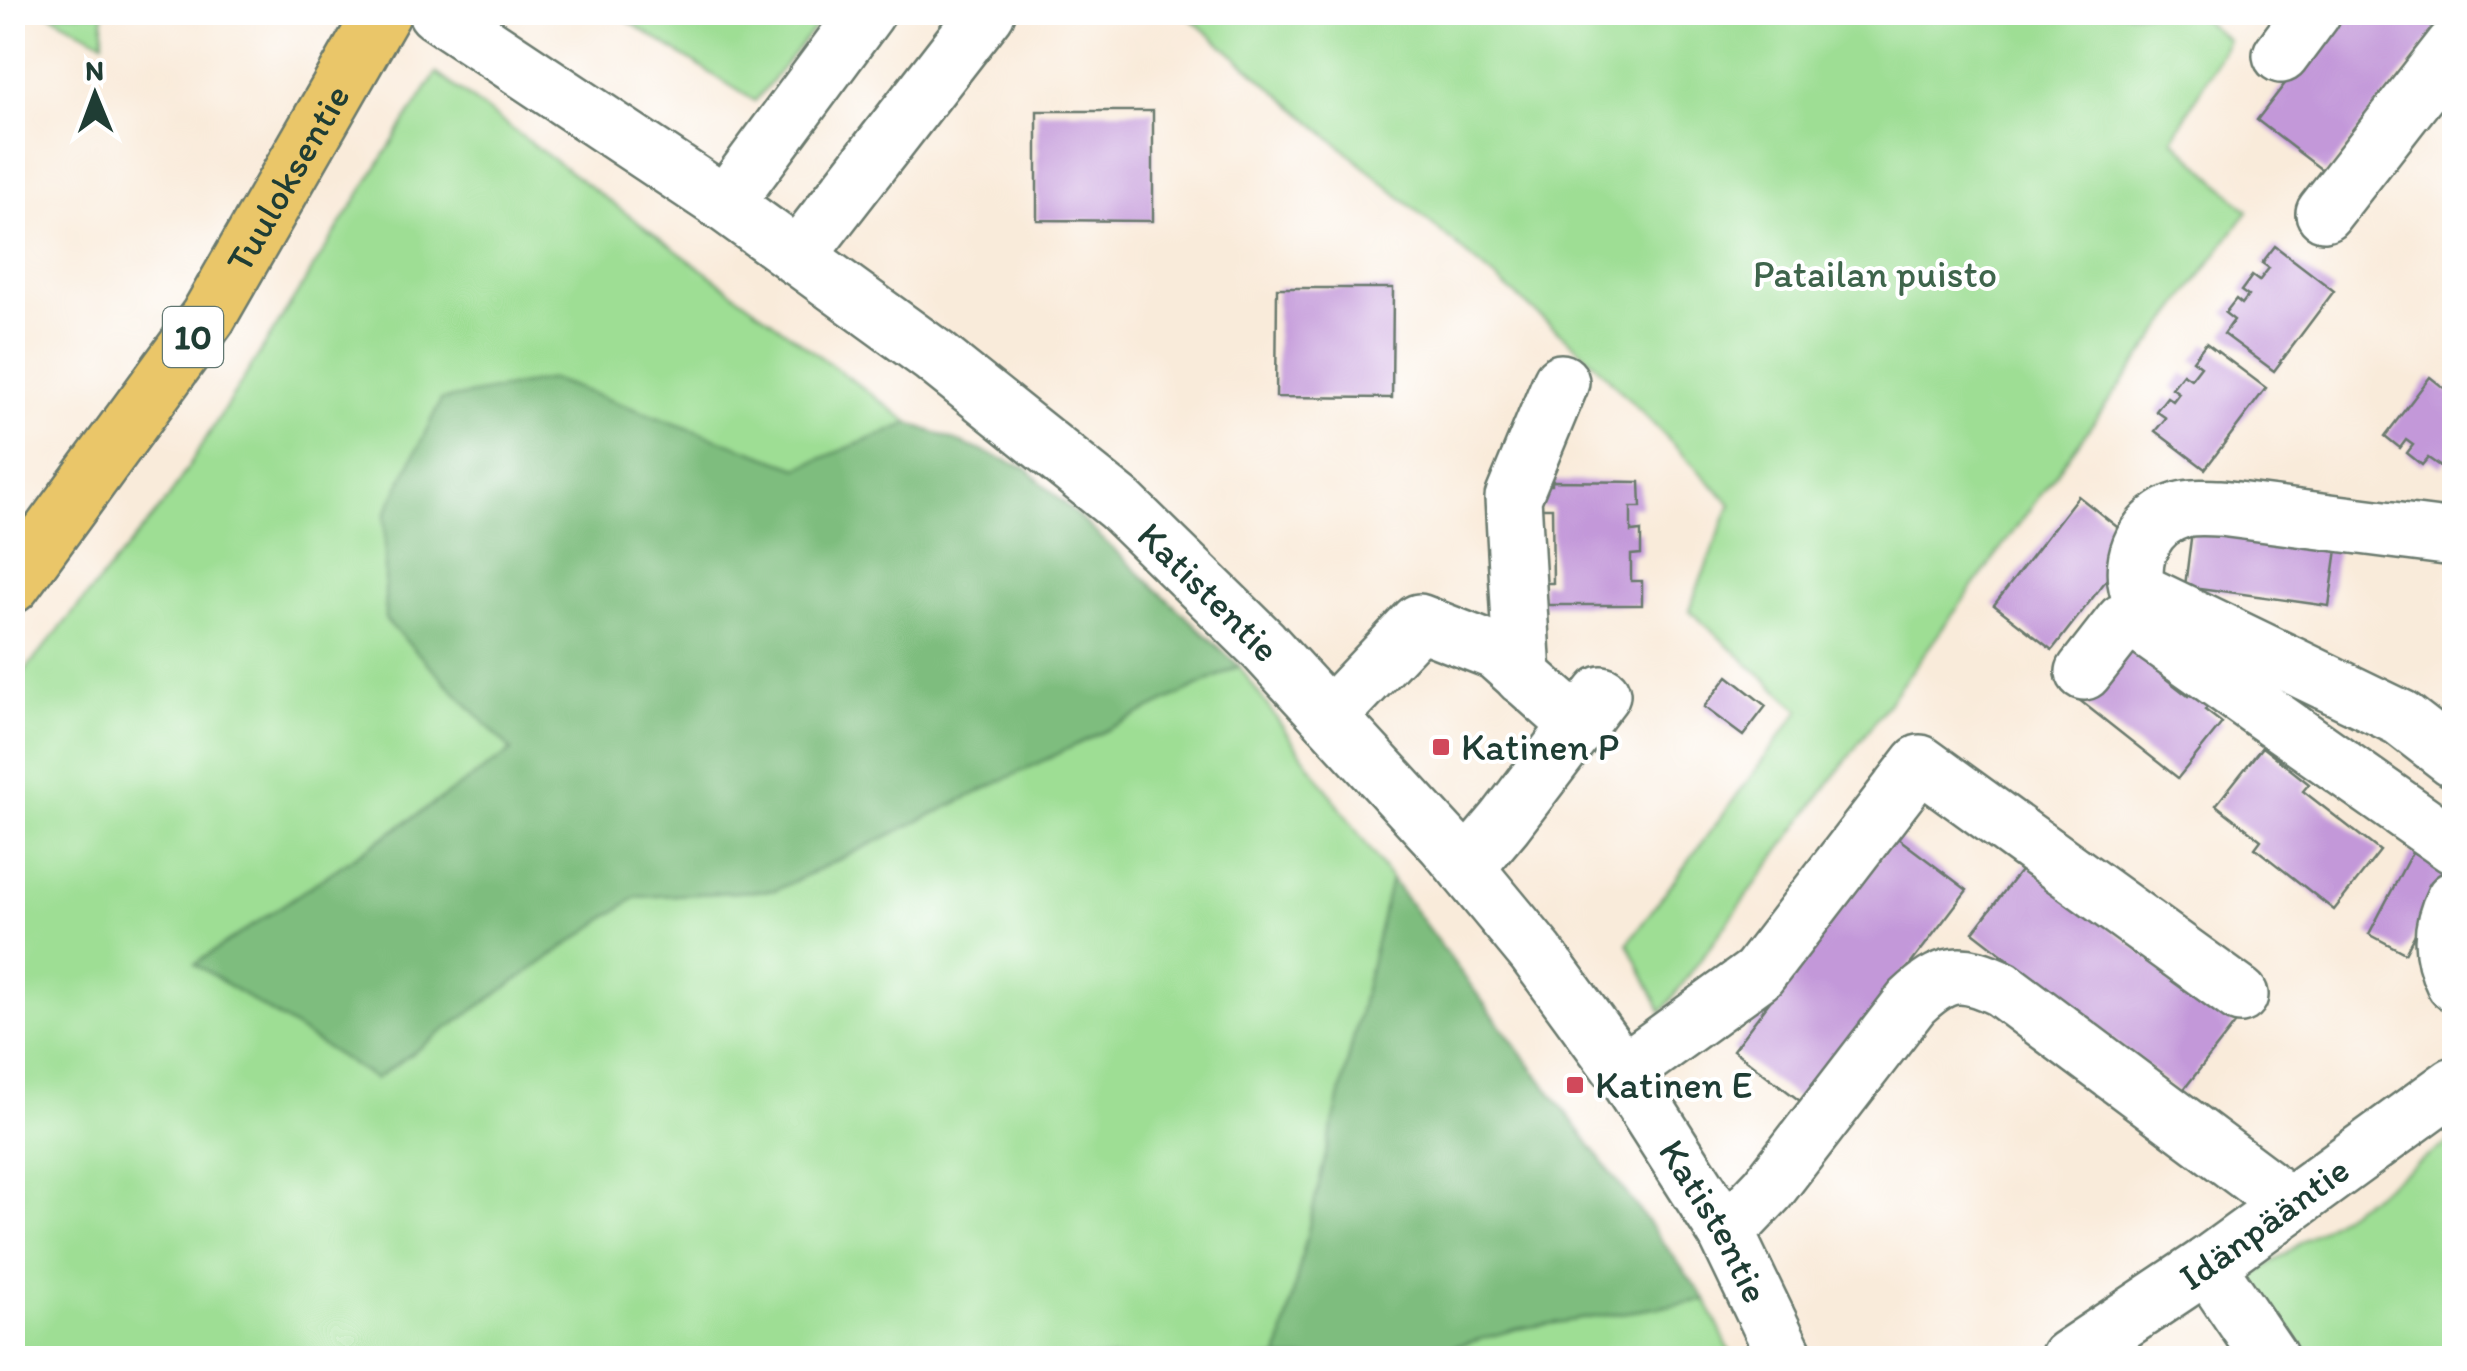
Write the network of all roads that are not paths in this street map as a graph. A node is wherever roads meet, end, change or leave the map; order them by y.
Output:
1 (383, 12) edge
2 (436, 12) edge
3 (867, 12) edge
4 (986, 12) edge
5 (2313, 12) edge
6 (2454, 46) edge
7 (2281, 55) dead end
8 (725, 204) junction
9 (2324, 213) dead end
10 (798, 257) junction
11 (1561, 382) dead end
12 (2454, 538) edge
13 (12, 585) edge
14 (2084, 672) dead end
15 (1523, 677) junction
16 (1330, 717) junction
17 (2454, 759) edge
18 (2454, 846) edge
19 (1466, 868) junction
20 (2454, 899) edge
21 (2454, 983) edge
22 (2240, 995) dead end
23 (1623, 1072) junction
24 (2454, 1085) edge
25 (2286, 1207) junction
26 (1726, 1233) junction
27 (2207, 1265) junction
28 (1786, 1358) edge
29 (2068, 1358) edge
30 (2270, 1358) edge

1 - 13 highway, Tuuloksentie / 10
2 - 8 street, Katistentie
3 - 8 street
4 - 10 street
5 - 7 street
6 - 9 street
8 - 10 street, Katistentie
10 - 16 street, Katistentie
11 - 15 street
12 - 17 street
14 - 18 street
15 - 16 street
15 - 19 street
16 - 19 street, Katistentie
19 - 23 street, Katistentie
20 - 21 street
22 - 23 street
23 - 26 street, Katistentie
24 - 25 street, Idänpääntie
25 - 26 street
25 - 27 street, Idänpääntie
26 - 28 street, Katistentie
27 - 29 street, Idänpääntie
27 - 30 street

